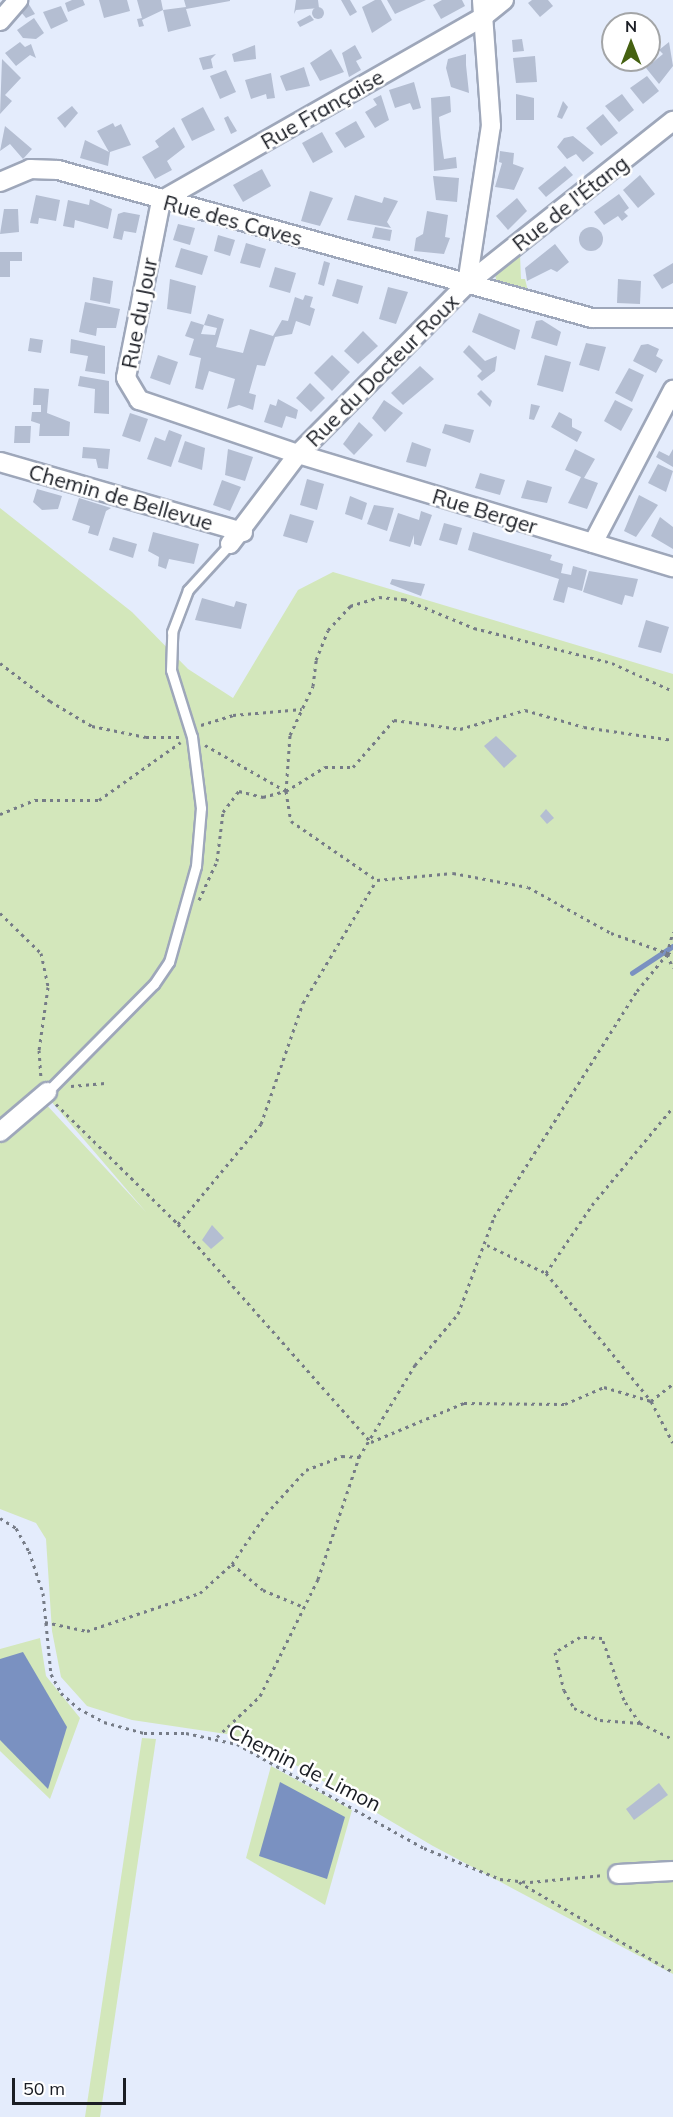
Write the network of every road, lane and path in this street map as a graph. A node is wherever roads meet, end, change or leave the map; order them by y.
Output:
1 (18, 0) edge
2 (504, 0) edge
3 (482, 8) edge
4 (0, 21) edge
5 (673, 121) edge
6 (0, 182) edge
7 (161, 201) junction
8 (467, 284) junction
9 (673, 318) edge
10 (673, 390) edge
11 (297, 454) junction
12 (0, 462) edge
13 (236, 538) junction
14 (593, 543) junction
15 (673, 567) edge
16 (0, 663) edge
17 (673, 690) edge
18 (303, 708) junction
19 (192, 737) junction
20 (673, 740) edge
21 (286, 791) junction
22 (0, 814) edge
23 (376, 880) junction
24 (194, 908) dead end
25 (0, 913) edge
26 (673, 932) edge
27 (667, 954) junction
28 (673, 955) edge
29 (673, 968) edge
30 (108, 1083) dead end
31 (48, 1091) junction
32 (673, 1107) edge
33 (0, 1132) edge
34 (178, 1224) junction
35 (487, 1245) junction
36 (546, 1274) junction
37 (673, 1384) edge
38 (651, 1401) junction
39 (371, 1442) junction
40 (673, 1443) edge
41 (359, 1457) junction
42 (0, 1518) edge
43 (232, 1564) junction
44 (304, 1607) junction
45 (45, 1622) junction
46 (640, 1723) junction
47 (217, 1737) junction
48 (673, 1739) edge
49 (673, 1871) edge
50 (618, 1874) joint
51 (517, 1881) junction
52 (673, 1972) edge

1 - 4 street
2 - 3 street, Rue Française
3 - 7 street, Rue Française
3 - 8 street, Rue du Docteur Roux
5 - 8 street, Rue de l'Étang
6 - 7 street, Rue des Caves
7 - 8 street, Rue des Caves
7 - 11 street, Rue du Jour
8 - 9 street, Rue des Caves
8 - 11 street, Rue du Docteur Roux
10 - 14 street
11 - 13 street, Rue du Docteur Roux
11 - 14 street, Rue Berger
12 - 13 street, Chemin de Bellevue
13 - 19 lane
14 - 15 street, Rue Berger
16 - 19 path
17 - 18 path
18 - 19 path
18 - 21 path
19 - 21 path
19 - 22 path
19 - 31 lane
20 - 21 path
21 - 23 path
21 - 24 path
23 - 27 path
23 - 34 path
25 - 31 path
26 - 27 path
27 - 28 path
27 - 29 path
27 - 35 path
30 - 31 path
31 - 33 street
31 - 34 path
32 - 36 path
34 - 39 path
35 - 36 path
35 - 39 path
36 - 38 path
37 - 38 path
38 - 39 path
38 - 40 path
39 - 41 path
41 - 43 path
41 - 44 path
42 - 45 path, Chemin de Limon
43 - 44 path
43 - 45 path
44 - 47 path
45 - 47 path, Chemin de Limon
46 - 46 path
46 - 48 path
47 - 51 path, Chemin de Limon
49 - 50 street
50 - 51 path, Chemin de Limon
51 - 52 path

